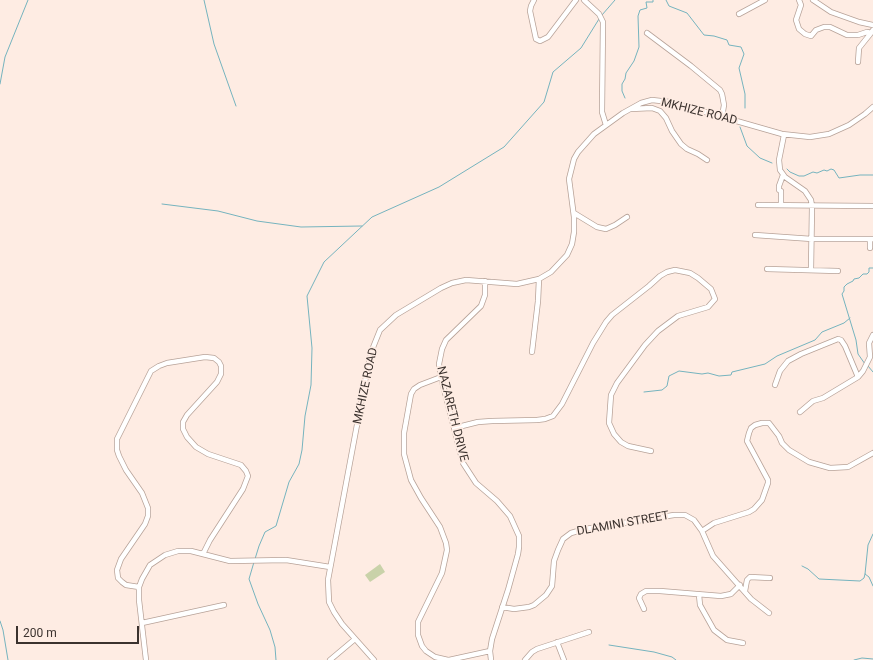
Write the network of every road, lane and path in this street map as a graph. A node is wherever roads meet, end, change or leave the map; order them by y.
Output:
1 (534, 0) edge
2 (576, 0) edge
3 (584, 0) edge
4 (765, 0) edge
5 (799, 0) edge
6 (813, 0) edge
7 (739, 14) dead end
8 (873, 25) edge
9 (646, 32) dead end
10 (872, 32) edge
11 (858, 62) dead end
12 (873, 107) edge
13 (628, 109) junction
14 (722, 117) junction
15 (606, 125) junction
16 (784, 134) junction
17 (707, 160) dead end
18 (783, 175) junction
19 (758, 205) dead end
20 (780, 206) junction
21 (812, 206) junction
22 (873, 206) edge
23 (574, 213) junction
24 (627, 217) dead end
25 (755, 235) dead end
26 (812, 239) junction
27 (871, 239) edge
28 (870, 248) dead end
29 (767, 269) dead end
30 (811, 270) junction
31 (838, 271) dead end
32 (539, 279) junction
33 (485, 281) junction
34 (873, 335) edge
35 (532, 352) dead end
36 (441, 377) junction
37 (858, 377) junction
38 (775, 385) dead end
39 (800, 412) dead end
40 (454, 428) junction
41 (651, 451) dead end
42 (873, 453) edge
43 (702, 531) junction
44 (203, 554) junction
45 (330, 567) junction
46 (770, 578) dead end
47 (740, 585) junction
48 (139, 587) junction
49 (745, 591) junction
50 (699, 595) junction
51 (224, 605) dead end
52 (502, 607) junction
53 (644, 609) dead end
54 (769, 613) dead end
55 (142, 623) junction
56 (589, 632) dead end
57 (354, 639) junction
58 (557, 642) junction
59 (743, 643) dead end
60 (490, 651) junction
61 (146, 660) edge
62 (330, 660) edge
63 (374, 660) edge
64 (448, 660) edge
65 (491, 660) edge
66 (525, 660) edge
67 (564, 660) edge

1 - 2 street
3 - 15 street
4 - 7 street
5 - 10 street
6 - 8 street
9 - 14 street
10 - 11 street
12 - 16 street, MKHIZE ROAD
13 - 14 street, MKHIZE ROAD
13 - 15 street, MKHIZE ROAD
13 - 17 street
14 - 16 street, MKHIZE ROAD
15 - 23 street, MKHIZE ROAD
16 - 18 street
18 - 20 street
18 - 21 street
19 - 20 street
20 - 21 street
21 - 22 street
21 - 26 street
23 - 24 street
23 - 32 street, MKHIZE ROAD
25 - 26 street
26 - 27 street
26 - 30 street
27 - 28 street
29 - 30 street
30 - 31 street
32 - 33 street, MKHIZE ROAD
32 - 35 street
33 - 36 street, NAZARETH DRIVE
33 - 45 street, MKHIZE ROAD
34 - 37 street
36 - 40 street, NAZARETH DRIVE
36 - 64 street
37 - 38 street
37 - 39 street
40 - 41 street
40 - 52 street, NAZARETH DRIVE
42 - 43 street
43 - 47 street, DLAMINI STREET
43 - 52 street, DLAMINI STREET
44 - 45 street
44 - 48 street
44 - 48 street
45 - 57 street, MKHIZE ROAD
46 - 49 street
47 - 49 street, DLAMINI STREET
47 - 50 street
48 - 55 street
49 - 54 street, DLAMINI STREET
50 - 53 street
50 - 59 street
51 - 55 street
52 - 60 street, NAZARETH DRIVE
55 - 61 street
56 - 58 street
57 - 62 street
57 - 63 street, MKHIZE ROAD
58 - 66 street
58 - 67 street
60 - 64 street
60 - 65 street, NAZARETH DRIVE

